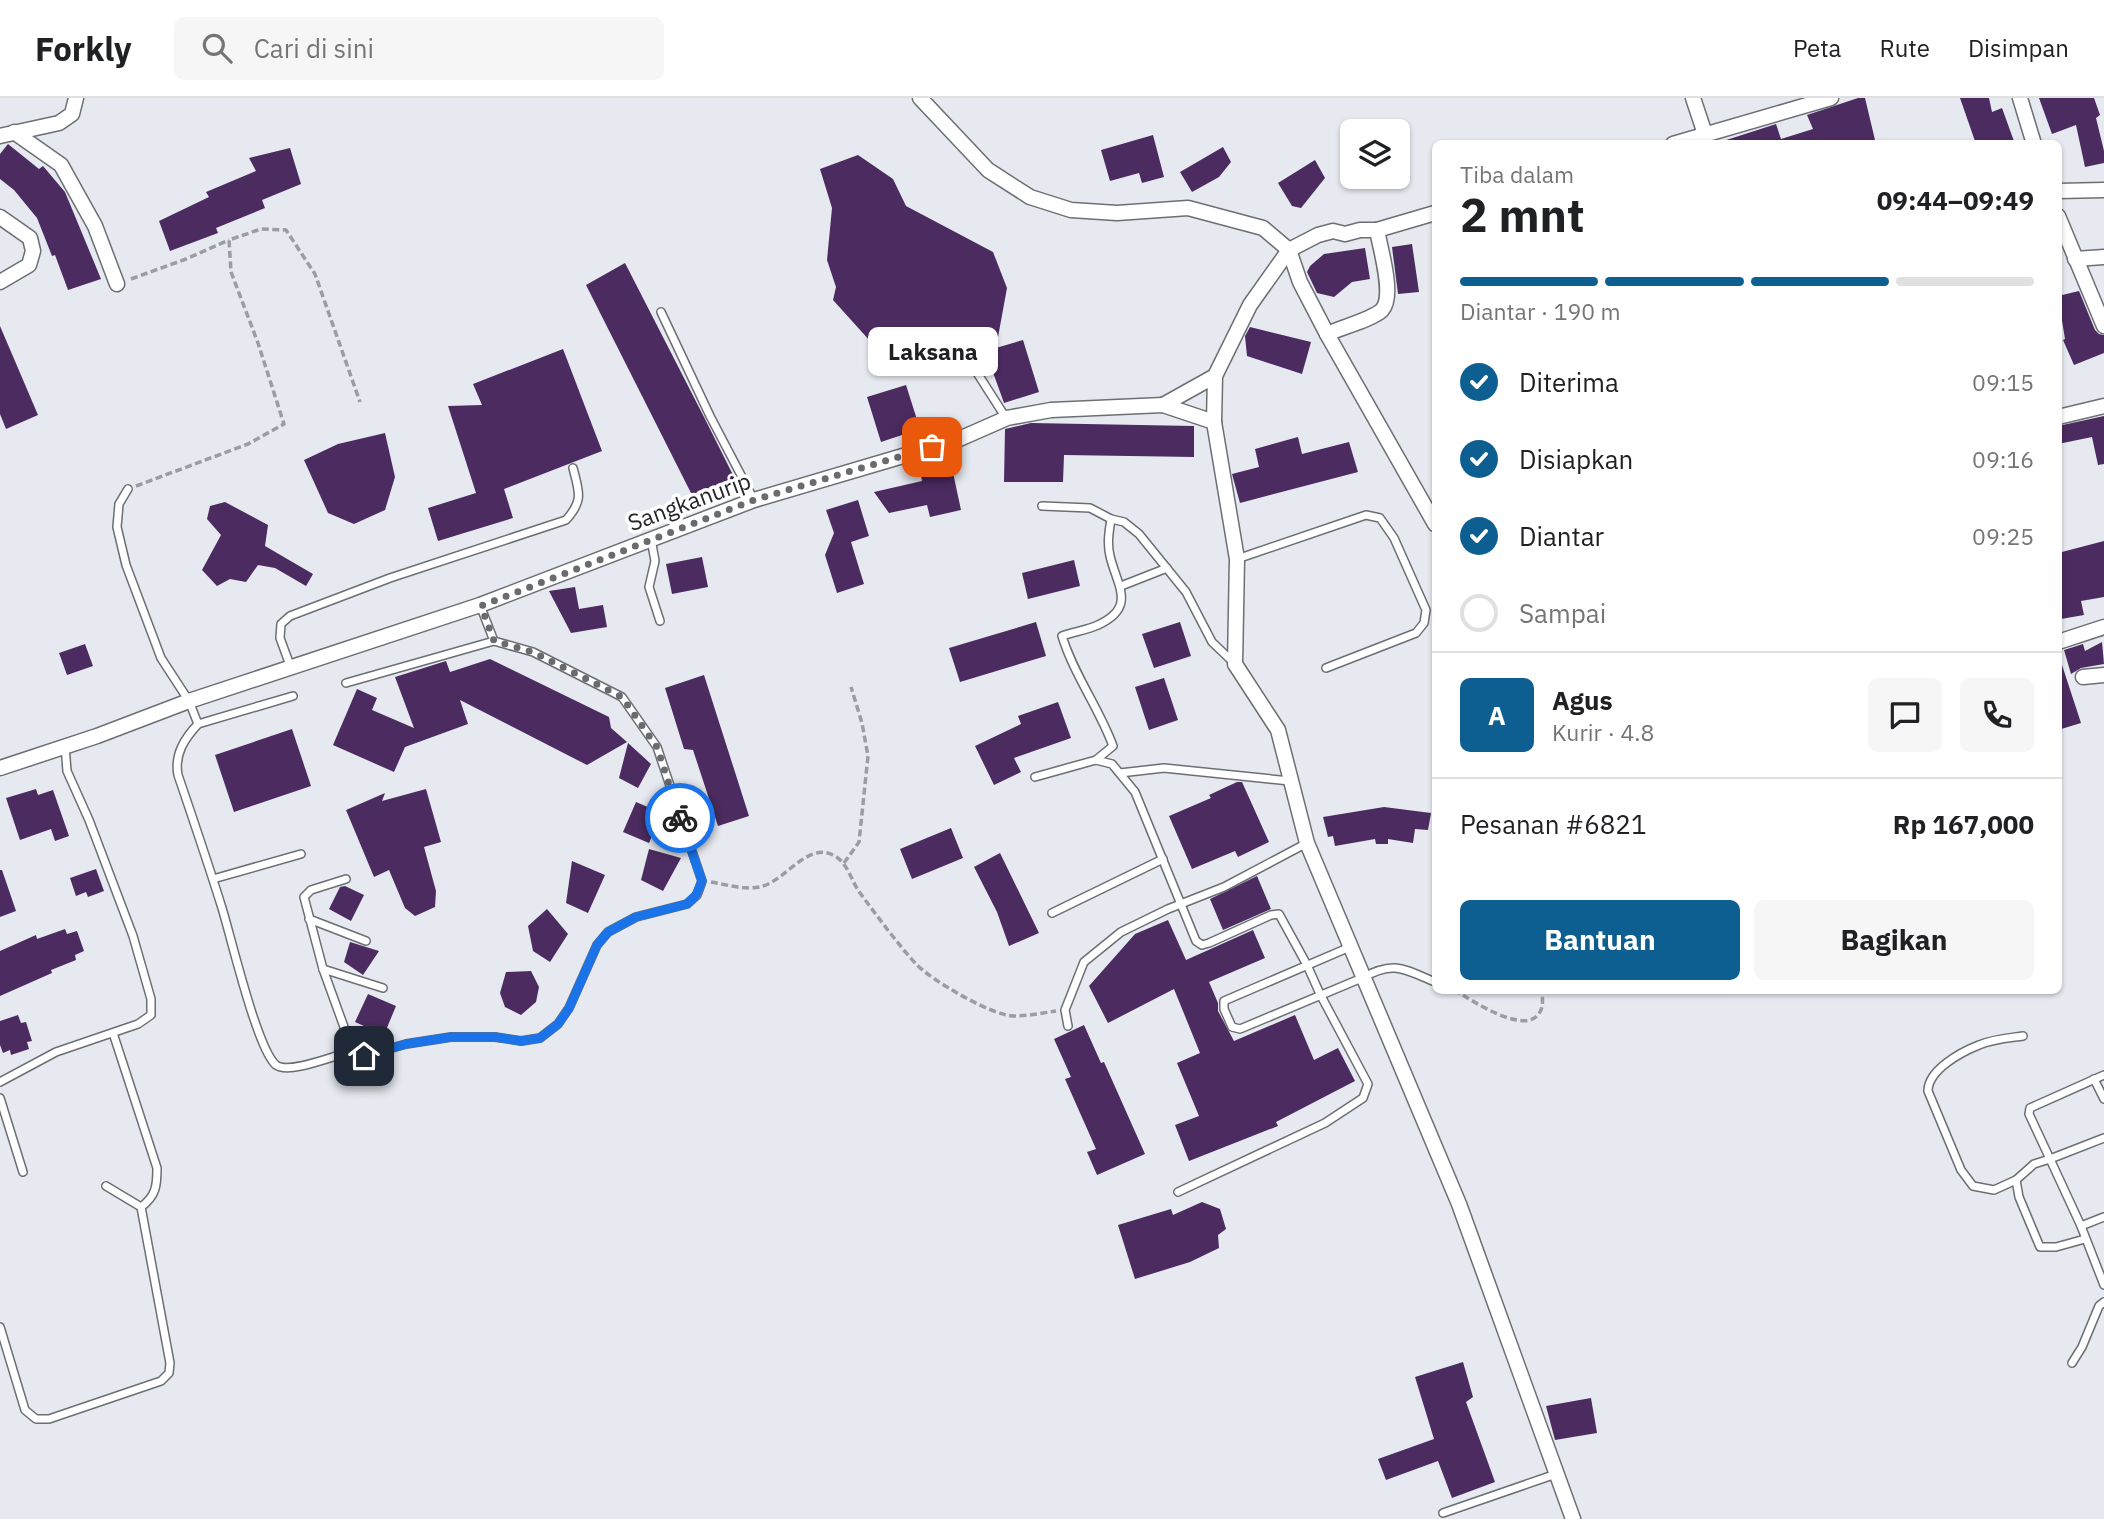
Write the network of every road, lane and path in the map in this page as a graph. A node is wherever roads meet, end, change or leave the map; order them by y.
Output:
1 (76, 98) edge
2 (920, 98) edge
3 (1693, 98) edge
4 (1831, 98) edge
5 (2020, 98) edge
6 (7, 134) edge
7 (1705, 134) junction
8 (1686, 140) edge
9 (2033, 140) edge
10 (2104, 190) edge
11 (2062, 191) edge
12 (1432, 214) edge
13 (0, 217) edge
14 (2062, 226) edge
15 (1377, 230) junction
16 (229, 240) junction
17 (1289, 250) junction
18 (2104, 257) edge
19 (2075, 259) junction
20 (0, 282) edge
21 (117, 284) joint
22 (660, 312) dead end
23 (2104, 326) edge
24 (1327, 334) junction
25 (937, 355) dead end
26 (1215, 376) junction
27 (360, 402) dead end
28 (1163, 405) junction
29 (2104, 406) edge
30 (2062, 416) edge
31 (1007, 418) junction
32 (1214, 422) junction
33 (573, 468) dead end
34 (128, 489) joint
35 (754, 500) junction
36 (1042, 506) dead end
37 (1111, 519) junction
38 (1432, 519) edge
39 (650, 538) junction
40 (1237, 559) junction
41 (1167, 568) junction
42 (1121, 586) junction
43 (481, 606) junction
44 (660, 621) dead end
45 (2104, 627) edge
46 (494, 641) junction
47 (2062, 641) edge
48 (1235, 664) junction
49 (1326, 668) dead end
50 (291, 669) junction
51 (2104, 675) edge
52 (2082, 677) dead end
53 (346, 683) dead end
54 (851, 687) dead end
55 (293, 696) dead end
56 (189, 701) junction
57 (198, 724) junction
58 (65, 746) junction
59 (1096, 760) junction
60 (0, 768) edge
61 (1120, 773) junction
62 (1035, 777) dead end
63 (1290, 781) junction
64 (1307, 843) junction
65 (301, 854) dead end
66 (1163, 859) junction
67 (844, 863) junction
68 (213, 879) junction
69 (346, 879) dead end
70 (702, 881) junction
71 (1181, 905) junction
72 (1052, 913) dead end
73 (309, 919) junction
74 (366, 941) dead end
75 (1350, 947) junction
76 (1307, 965) junction
77 (323, 969) junction
78 (1362, 978) junction
79 (1432, 981) edge
80 (383, 988) dead end
81 (1320, 994) junction
82 (1462, 994) edge
83 (1543, 994) edge
84 (1065, 1010) junction
85 (1068, 1026) dead end
86 (113, 1033) junction
87 (2024, 1036) dead end
88 (343, 1054) dead end
89 (2104, 1074) edge
90 (2094, 1079) junction
91 (0, 1082) edge
92 (0, 1098) edge
93 (2104, 1099) edge
94 (2104, 1138) edge
95 (2050, 1158) junction
96 (23, 1172) dead end
97 (2016, 1180) junction
98 (106, 1186) dead end
99 (1178, 1192) dead end
100 (141, 1207) junction
101 (2104, 1217) edge
102 (2081, 1226) junction
103 (2085, 1239) junction
104 (2104, 1285) edge
105 (2102, 1307) edge
106 (0, 1327) edge
107 (2072, 1363) dead end
108 (1557, 1474) junction
109 (1443, 1513) dead end
110 (1573, 1519) edge

1 - 6 street
2 - 17 street
3 - 7 street
4 - 7 street
5 - 9 street
6 - 21 street
7 - 8 street
10 - 11 street
12 - 15 street
13 - 20 street
14 - 19 street
15 - 17 street
15 - 24 street
16 - 21 path
16 - 27 path
16 - 34 path
17 - 24 street
17 - 26 street
18 - 19 street
19 - 23 street
22 - 35 lane
24 - 38 street
25 - 31 lane
26 - 28 street
26 - 32 street
28 - 31 street, Sangkanurip
28 - 32 street, Sangkanurip
29 - 30 street
31 - 35 street, Sangkanurip
32 - 40 street
33 - 50 lane
34 - 56 lane
35 - 39 street, Sangkanurip
36 - 37 lane
37 - 41 lane
37 - 42 lane
39 - 43 street, Sangkanurip
39 - 44 lane
40 - 48 street
40 - 49 lane
41 - 42 lane
41 - 48 lane
42 - 59 lane
43 - 46 lane
43 - 50 street, Sangkanurip
45 - 47 street
46 - 53 lane
46 - 70 lane
48 - 63 street
50 - 56 street, Sangkanurip
51 - 52 street
54 - 67 path
55 - 57 lane
56 - 57 lane
56 - 58 street, Sangkanurip
57 - 68 lane
58 - 60 street, Sangkanurip
58 - 86 lane
59 - 61 lane
59 - 62 lane
61 - 63 lane
61 - 66 lane
63 - 64 street
64 - 71 lane
64 - 75 street
65 - 68 lane
66 - 71 lane
66 - 72 lane
67 - 70 path
67 - 84 path
68 - 88 lane
69 - 73 lane
70 - 77 lane
71 - 76 lane
71 - 84 lane
73 - 74 lane
73 - 77 lane
75 - 76 lane
75 - 78 street
76 - 81 lane
76 - 81 lane
77 - 80 lane
78 - 79 lane
78 - 81 lane
78 - 108 street
81 - 99 lane
82 - 83 path
84 - 85 lane
86 - 91 lane
86 - 100 lane
87 - 97 lane
89 - 90 lane
90 - 93 lane
90 - 95 lane
92 - 96 lane
94 - 95 lane
95 - 97 lane
95 - 102 lane
97 - 103 lane
98 - 100 lane
100 - 106 lane
101 - 102 lane
102 - 103 lane
103 - 104 lane
105 - 107 lane
108 - 109 lane
108 - 110 street

